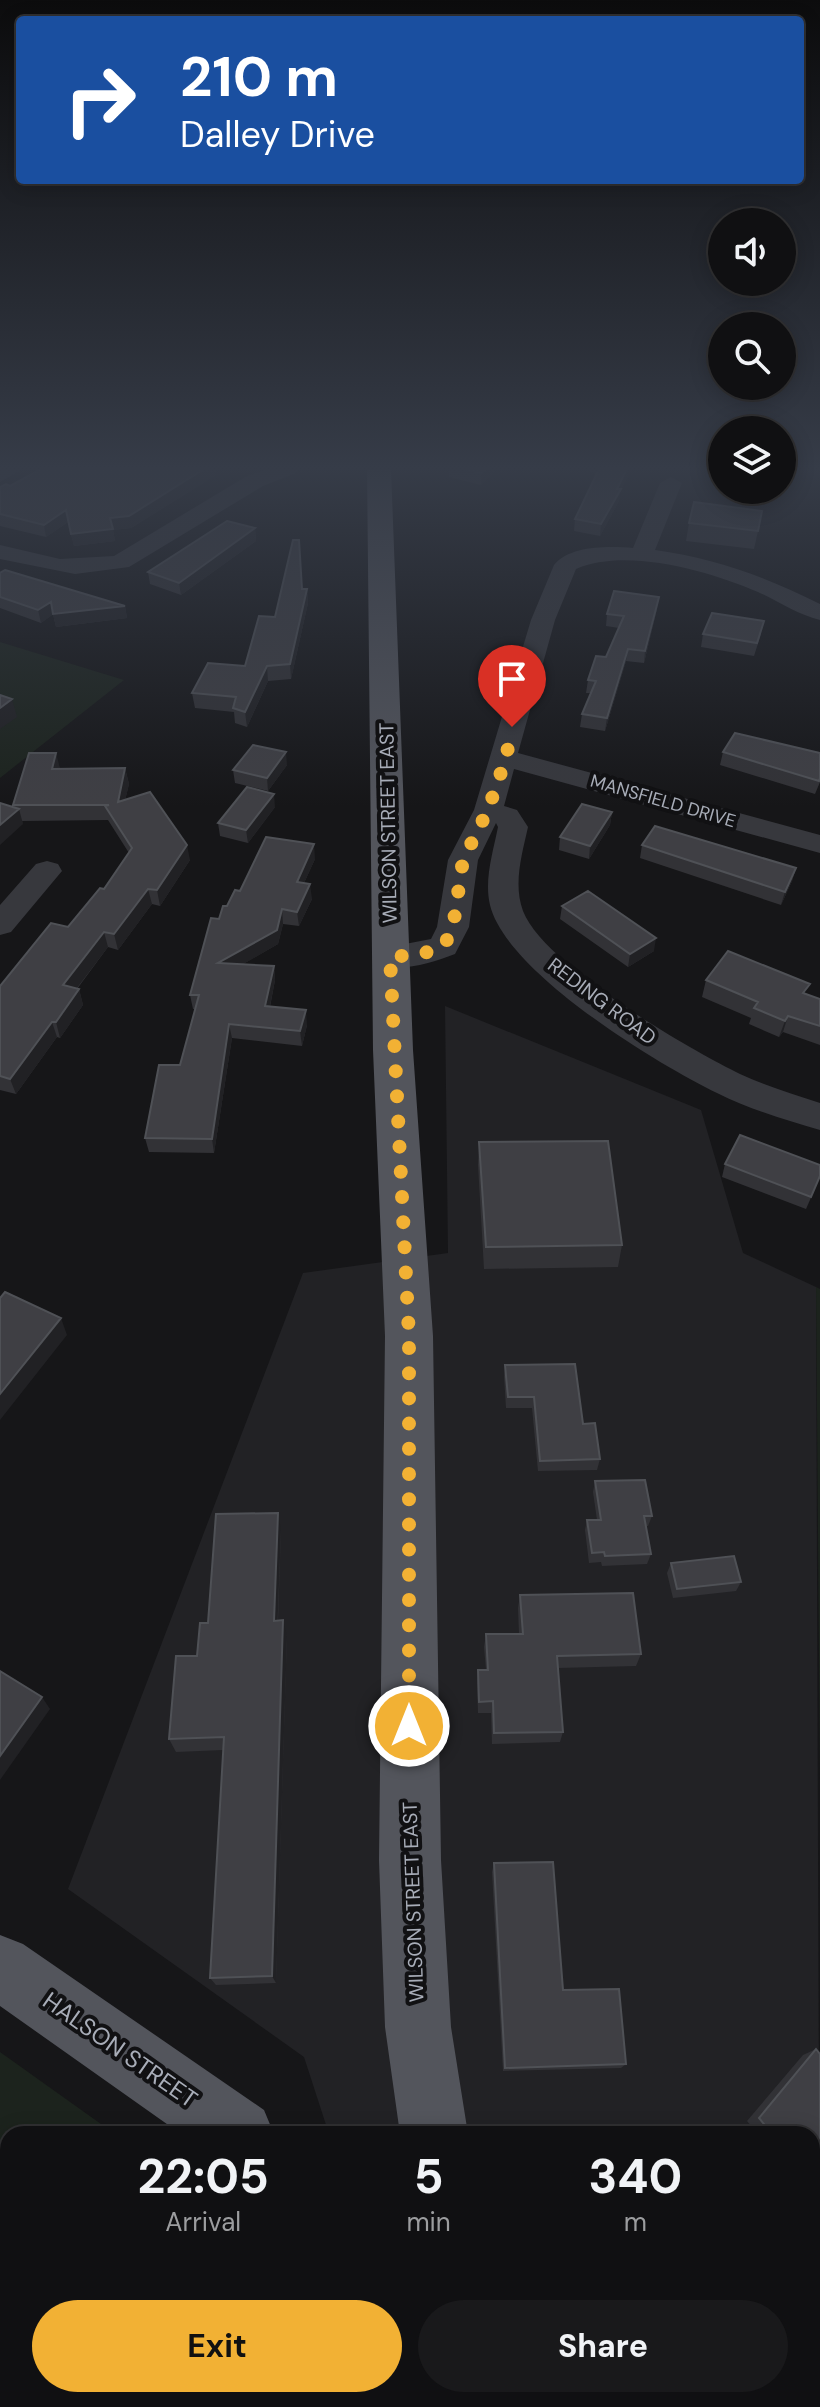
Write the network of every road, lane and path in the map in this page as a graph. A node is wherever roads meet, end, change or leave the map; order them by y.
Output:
1 (386, 581) edge
2 (559, 581) edge
3 (750, 581) edge
4 (820, 613) edge
5 (506, 758) junction
6 (488, 810) junction
7 (820, 844) edge
8 (47, 871) dead end
9 (0, 925) edge
10 (390, 957) junction
11 (820, 1117) edge
12 (0, 1967) edge
13 (229, 2126) edge
14 (433, 2126) edge

1 - 10 main road, WILSON STREET EAST
2 - 5 street
3 - 4 street
5 - 6 street
5 - 7 street, MANSFIELD DRIVE
6 - 10 street
6 - 11 street, REDING ROAD
8 - 9 street
10 - 14 main road, WILSON STREET EAST
12 - 13 main road, HALSON STREET

